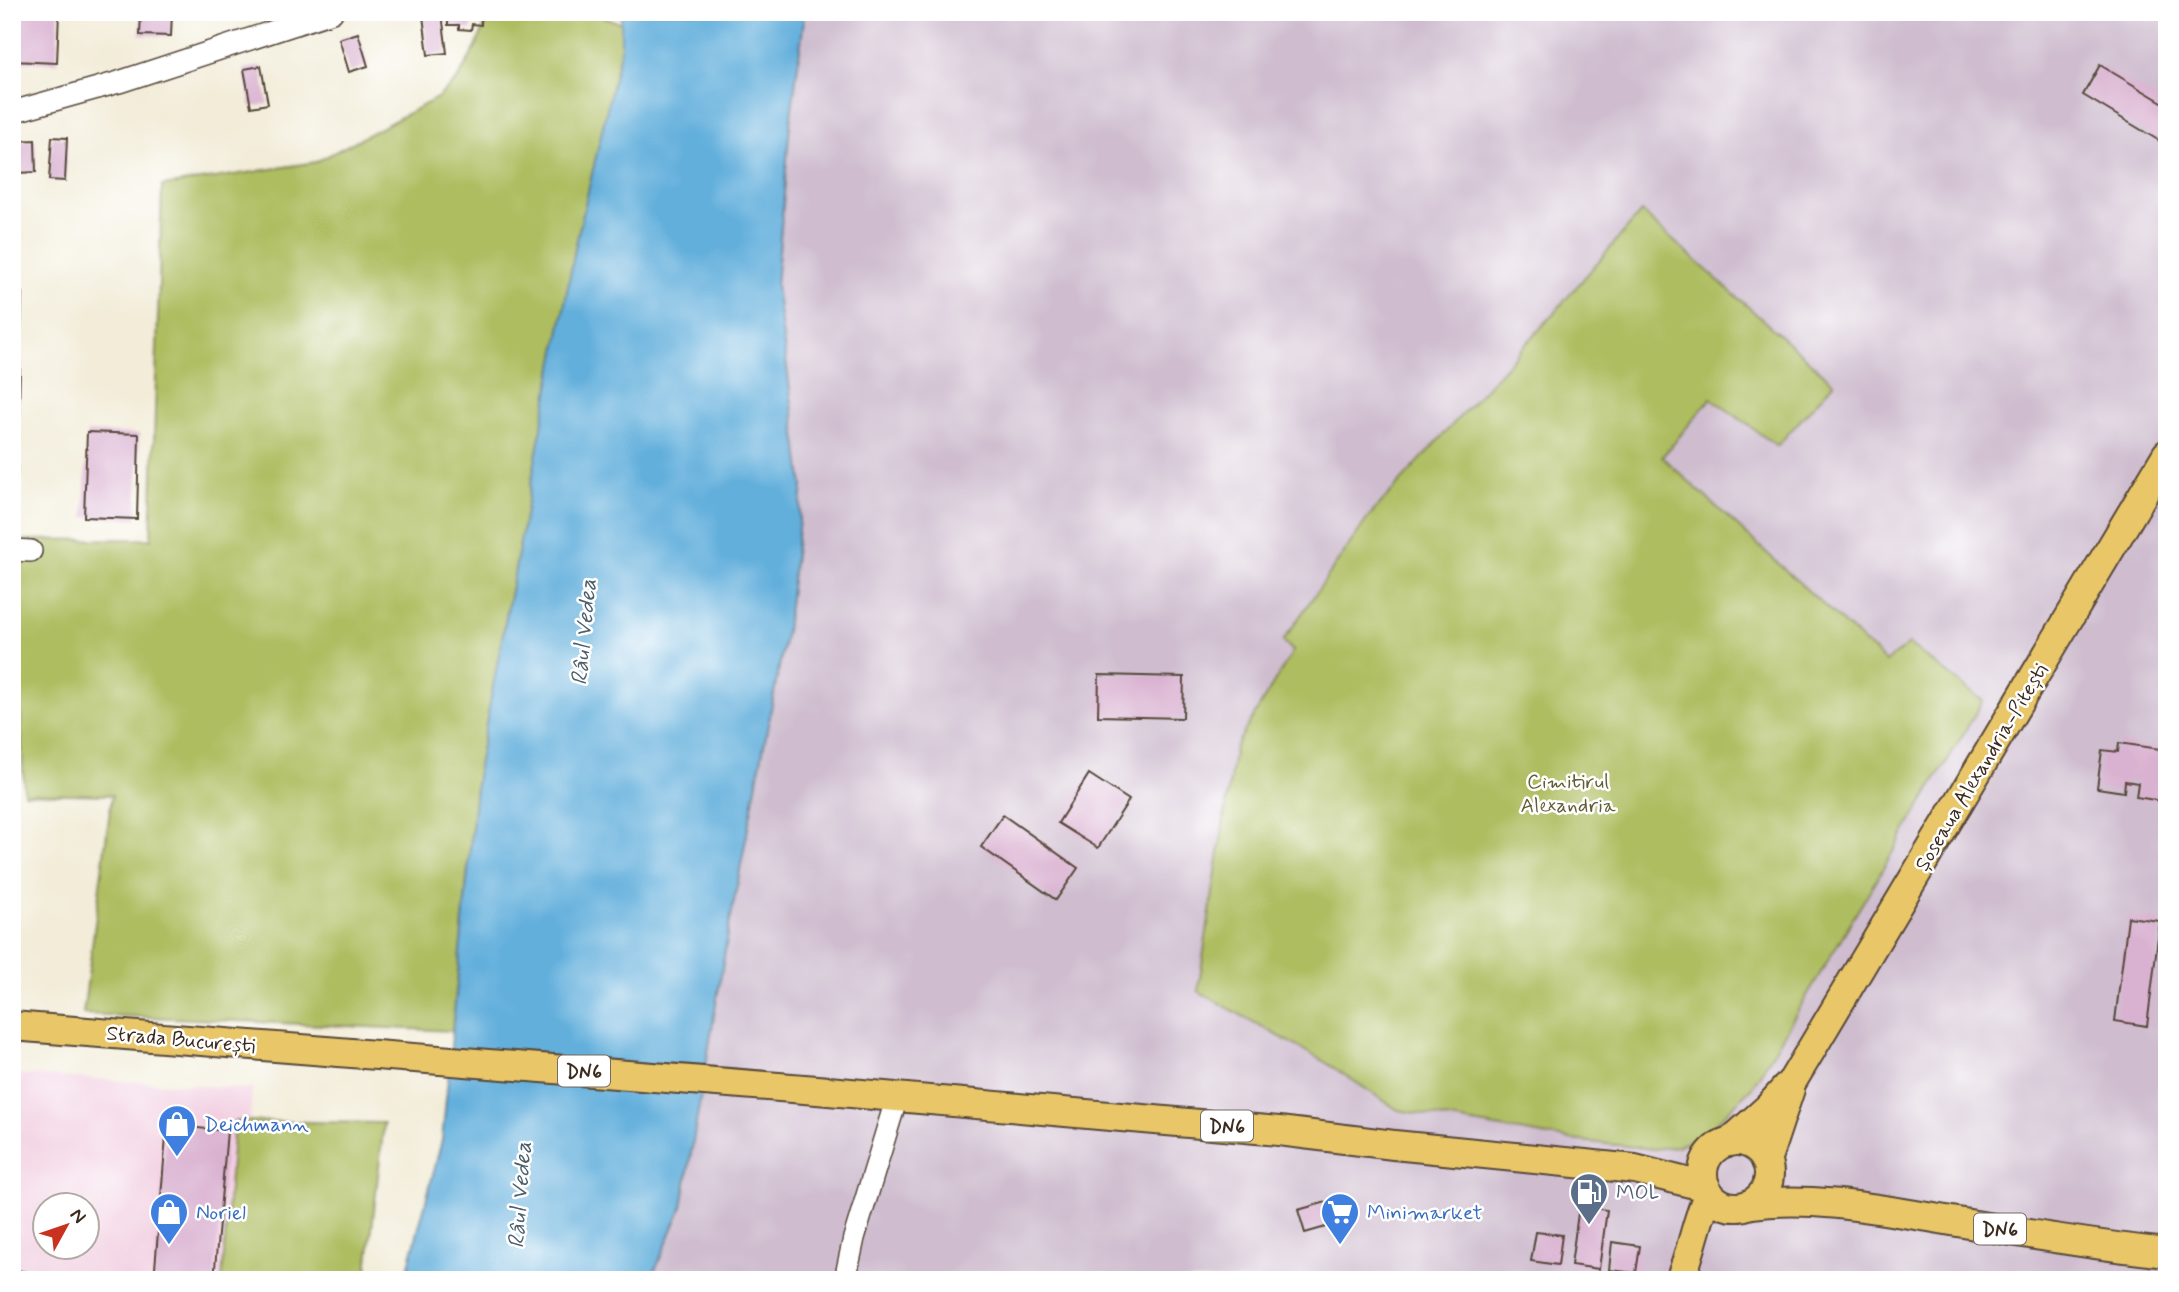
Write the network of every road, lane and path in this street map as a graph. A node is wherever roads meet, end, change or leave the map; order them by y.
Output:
1 (332, 12) edge
2 (12, 112) edge
3 (2167, 454) edge
4 (12, 1026) edge
5 (1793, 1080) junction
6 (897, 1097) junction
7 (1720, 1149) junction
8 (1767, 1164) junction
9 (1635, 1169) junction
10 (1724, 1198) junction
11 (1833, 1202) junction
12 (2167, 1253) edge
13 (1684, 1268) edge
14 (845, 1280) edge

1 - 2 street
3 - 5 main road, Șoseaua Alexandria-Pitești
4 - 6 main road, Strada București / DN6
5 - 7 main road, Șoseaua Alexandria-Pitești
5 - 8 main road, Șoseaua Alexandria-Pitești
6 - 9 main road, DN6
6 - 14 street
7 - 8 main road, DN6
7 - 9 main road, DN6
7 - 10 main road
8 - 10 main road
8 - 11 main road, DN6
9 - 10 main road, DN6
10 - 11 main road, DN6
10 - 13 main road
11 - 12 main road, DN6

